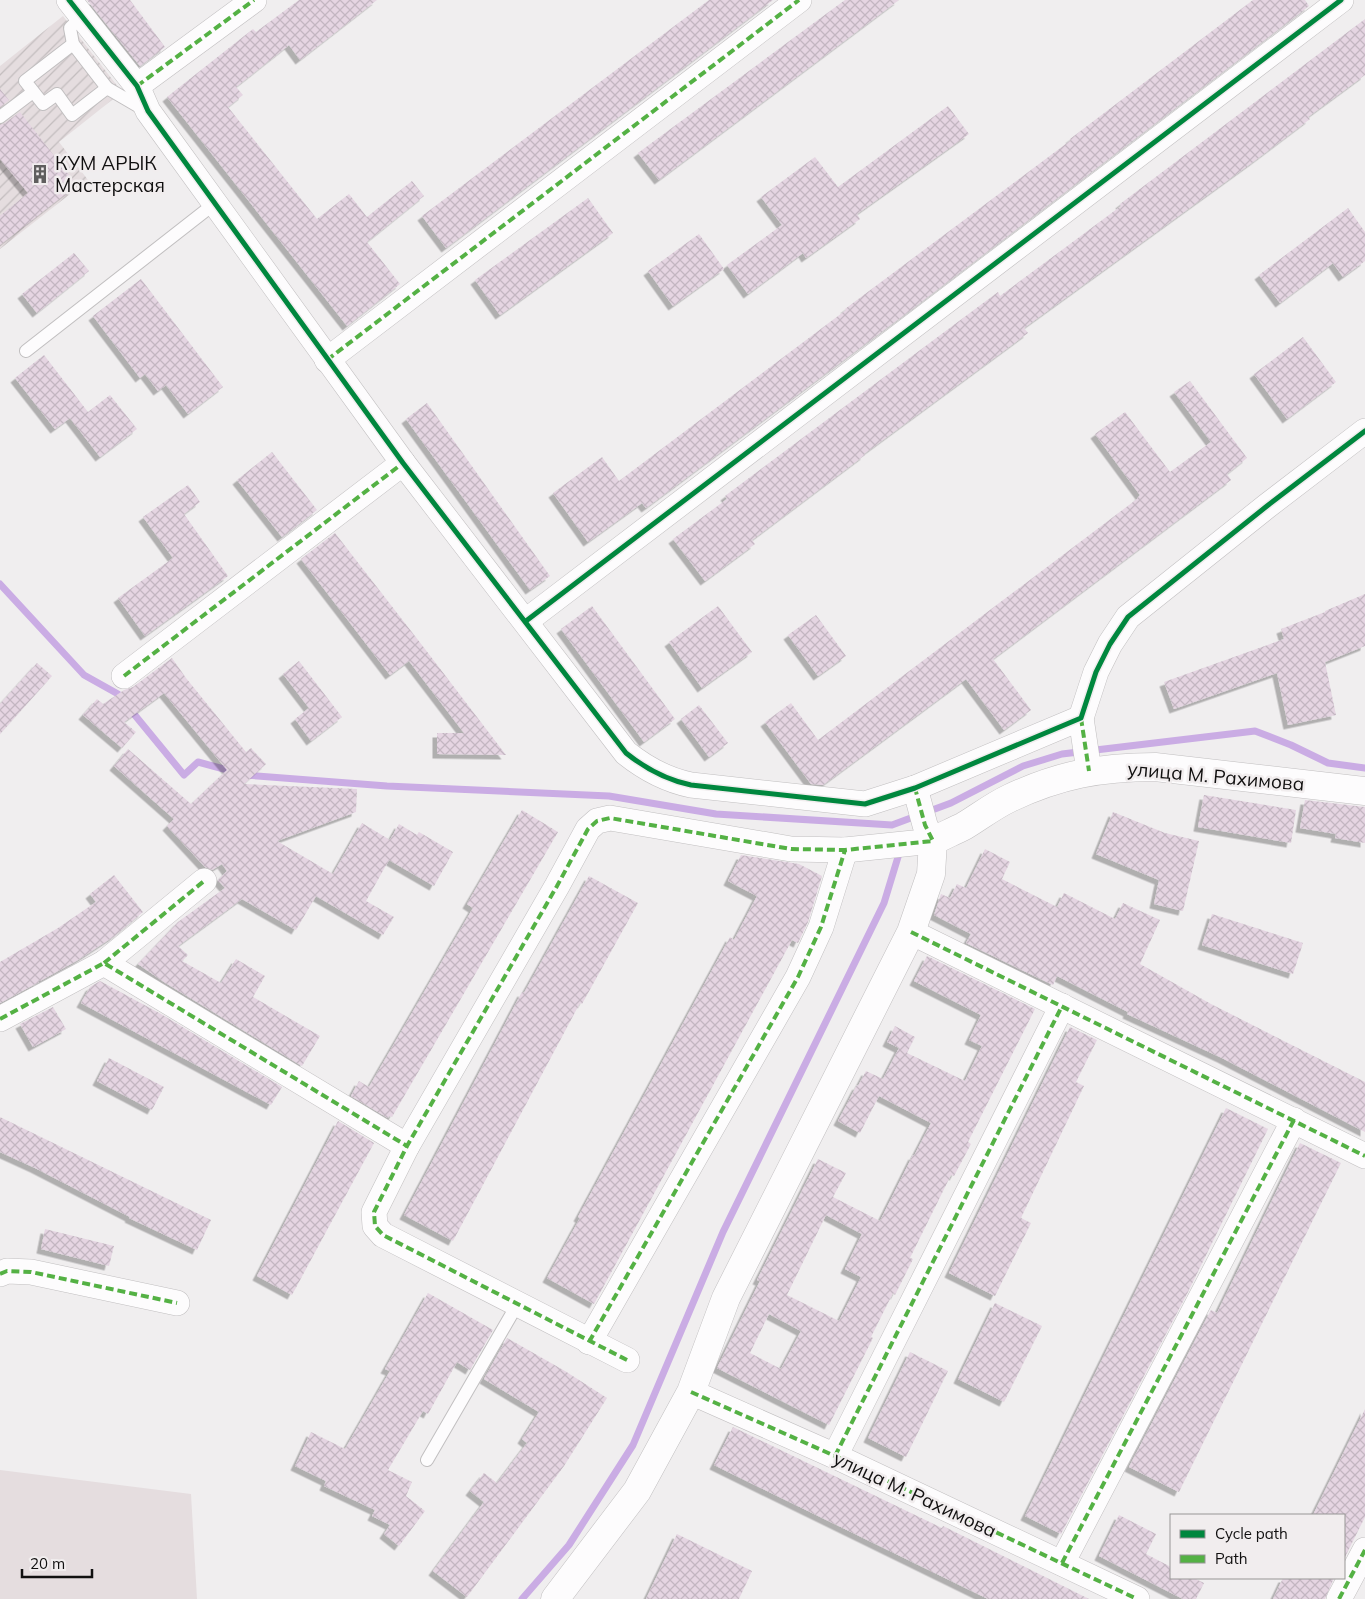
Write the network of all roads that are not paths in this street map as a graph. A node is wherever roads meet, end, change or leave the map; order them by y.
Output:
1 (254, 0) edge
2 (799, 0) edge
3 (1341, 0) edge
4 (76, 8) edge
5 (73, 44) junction
6 (137, 86) junction
7 (107, 88) junction
8 (33, 92) junction
9 (148, 111) junction
10 (0, 117) edge
11 (214, 204) junction
12 (26, 351) dead end
13 (327, 360) junction
14 (1365, 431) edge
15 (403, 463) junction
16 (526, 621) junction
17 (124, 676) dead end
18 (1081, 718) junction
19 (1090, 771) junction
20 (915, 788) junction
21 (1365, 791) edge
22 (923, 836) junction
23 (845, 850) junction
24 (204, 881) dead end
25 (911, 932) junction
26 (104, 963) junction
27 (1062, 1006) junction
28 (0, 1019) edge
29 (1294, 1120) junction
30 (408, 1146) junction
31 (1365, 1156) edge
32 (0, 1274) edge
33 (177, 1302) dead end
34 (517, 1305) junction
35 (589, 1342) junction
36 (627, 1360) dead end
37 (691, 1392) junction
38 (835, 1456) junction
39 (427, 1460) dead end
40 (1365, 1550) edge
41 (1062, 1563) junction
42 (555, 1599) edge
43 (1137, 1599) edge
44 (1339, 1599) edge

1 - 6 street
2 - 13 street
3 - 16 street
4 - 5 lane
4 - 6 street
5 - 7 lane
5 - 8 lane
6 - 9 street
7 - 8 lane
7 - 9 lane
8 - 10 lane
9 - 11 street
11 - 12 lane
11 - 13 street
13 - 15 street
14 - 18 street
15 - 16 street
15 - 17 street
16 - 20 street
18 - 19 street
18 - 20 street
19 - 21 street, улица М. Рахимова
19 - 22 street, улица М. Рахимова
20 - 22 street
22 - 23 street
22 - 25 street
23 - 30 street
23 - 35 street
24 - 26 street
25 - 27 street
25 - 37 street
26 - 28 street
26 - 30 street
27 - 29 street
27 - 38 street
29 - 31 street
29 - 41 street
30 - 34 street
32 - 33 street
34 - 35 street
34 - 39 lane
35 - 36 street
37 - 38 street, улица М. Рахимова
37 - 42 street
38 - 41 street, улица М. Рахимова
40 - 44 street
41 - 43 street, улица М. Рахимова

